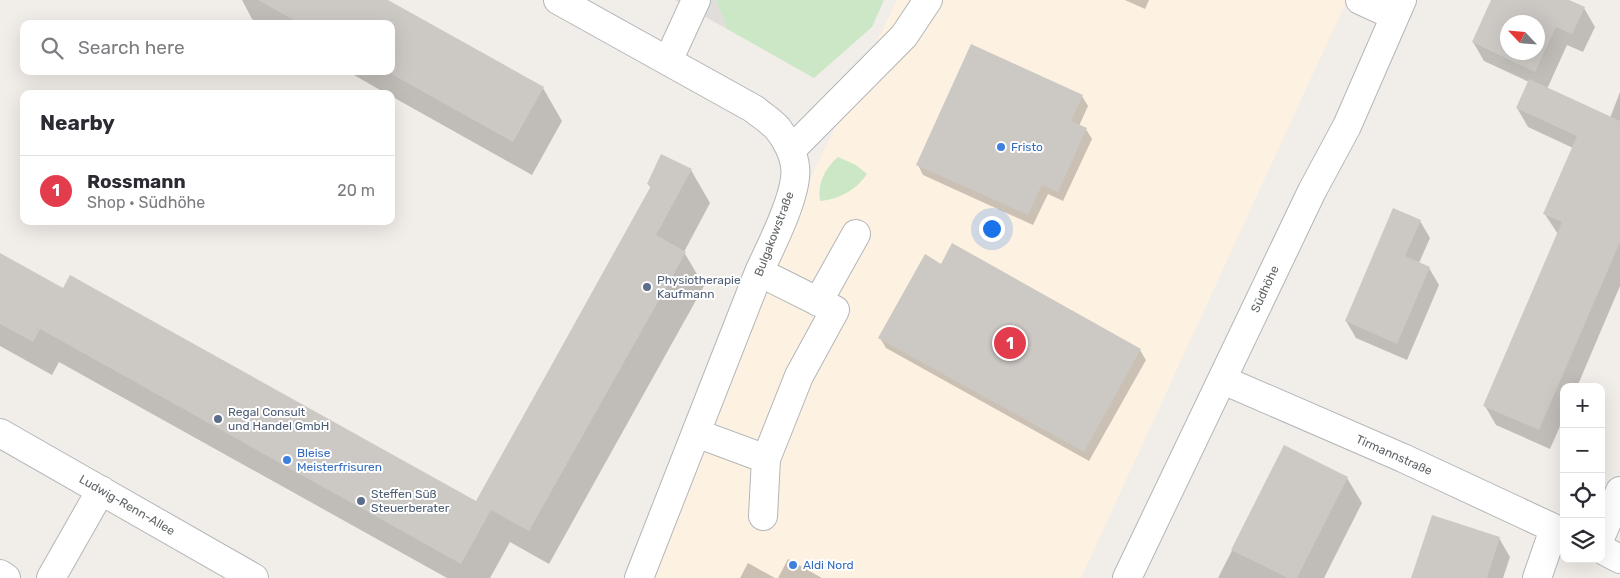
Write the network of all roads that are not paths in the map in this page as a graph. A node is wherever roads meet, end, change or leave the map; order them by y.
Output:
1 (558, 0) edge
2 (696, 0) edge
3 (928, 0) edge
4 (1360, 0) edge
5 (1398, 8) edge
6 (668, 61) junction
7 (790, 150) junction
8 (856, 234) dead end
9 (759, 272) junction
10 (818, 302) junction
11 (1223, 380) junction
12 (0, 433) edge
13 (696, 433) junction
14 (766, 459) junction
15 (100, 490) junction
16 (1620, 492) edge
17 (763, 516) dead end
18 (1605, 527) edge
19 (1559, 531) edge
20 (1605, 552) edge
21 (1620, 559) edge
22 (0, 574) edge
23 (6, 578) edge
24 (51, 578) edge
25 (254, 578) edge
26 (639, 578) edge
27 (1128, 578) edge
28 (1537, 578) edge

1 - 6 street, Bulgakowstraße
2 - 6 street
3 - 7 street
4 - 5 street
5 - 11 street, Südhöhe
6 - 7 street, Bulgakowstraße
7 - 9 street, Bulgakowstraße
8 - 10 street
9 - 10 street
9 - 13 street, Bulgakowstraße
10 - 14 street
11 - 19 street, Tirmannstraße
11 - 27 street, Südhöhe
12 - 15 street, Ludwig-Renn-Allee
13 - 14 street
13 - 26 street, Bulgakowstraße
14 - 17 street
15 - 24 street
15 - 25 street, Ludwig-Renn-Allee
16 - 18 street
19 - 28 street
20 - 21 street
22 - 23 street

